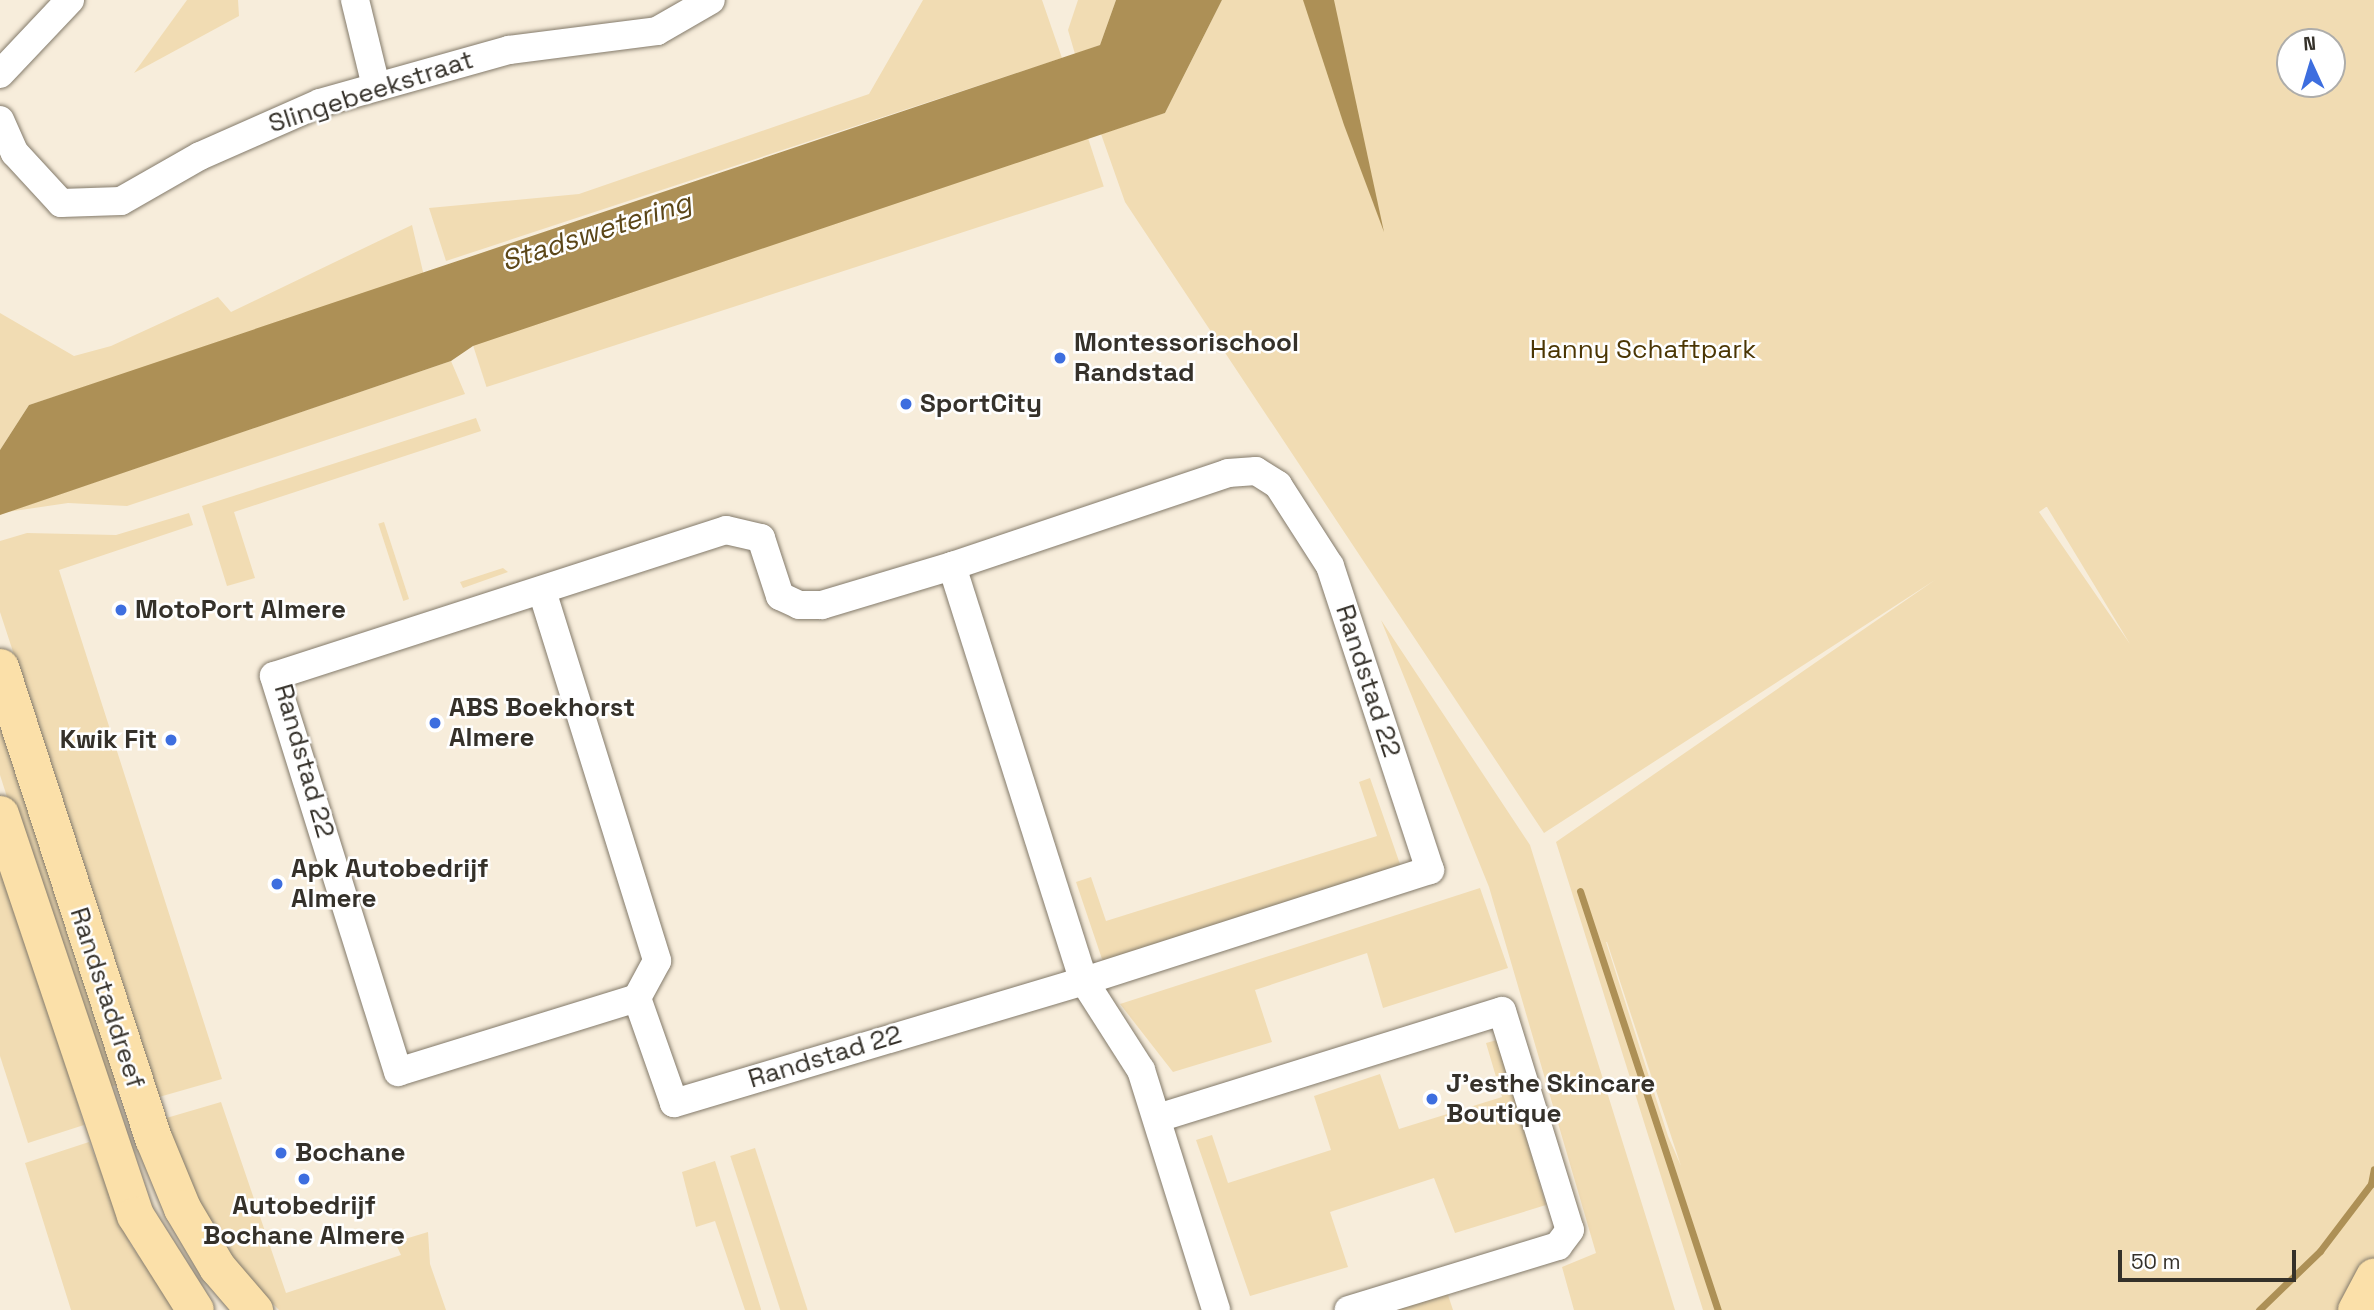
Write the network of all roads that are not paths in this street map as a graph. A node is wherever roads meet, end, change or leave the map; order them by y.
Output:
1 (70, 0) edge
2 (355, 0) edge
3 (710, 0) edge
4 (0, 74) edge
5 (376, 86) junction
6 (0, 120) edge
7 (952, 566) junction
8 (543, 594) junction
9 (0, 667) edge
10 (0, 814) edge
11 (1084, 981) junction
12 (637, 998) junction
13 (1158, 1118) junction
14 (2374, 1276) edge
15 (195, 1310) edge
16 (254, 1310) edge
17 (1216, 1310) edge
18 (1349, 1310) edge
19 (2356, 1310) edge

1 - 4 street
2 - 5 street
3 - 5 street, Slingebeekstraat
5 - 6 street, Slingebeekstraat
7 - 8 street, Randstad 22
7 - 11 street
7 - 11 street, Randstad 22
8 - 12 street
8 - 12 street, Randstad 22
9 - 16 main road, Randstaddreef
10 - 15 main road, Randstaddreef
11 - 12 street, Randstad 22
11 - 13 street
13 - 17 street
13 - 18 street
14 - 19 main road

